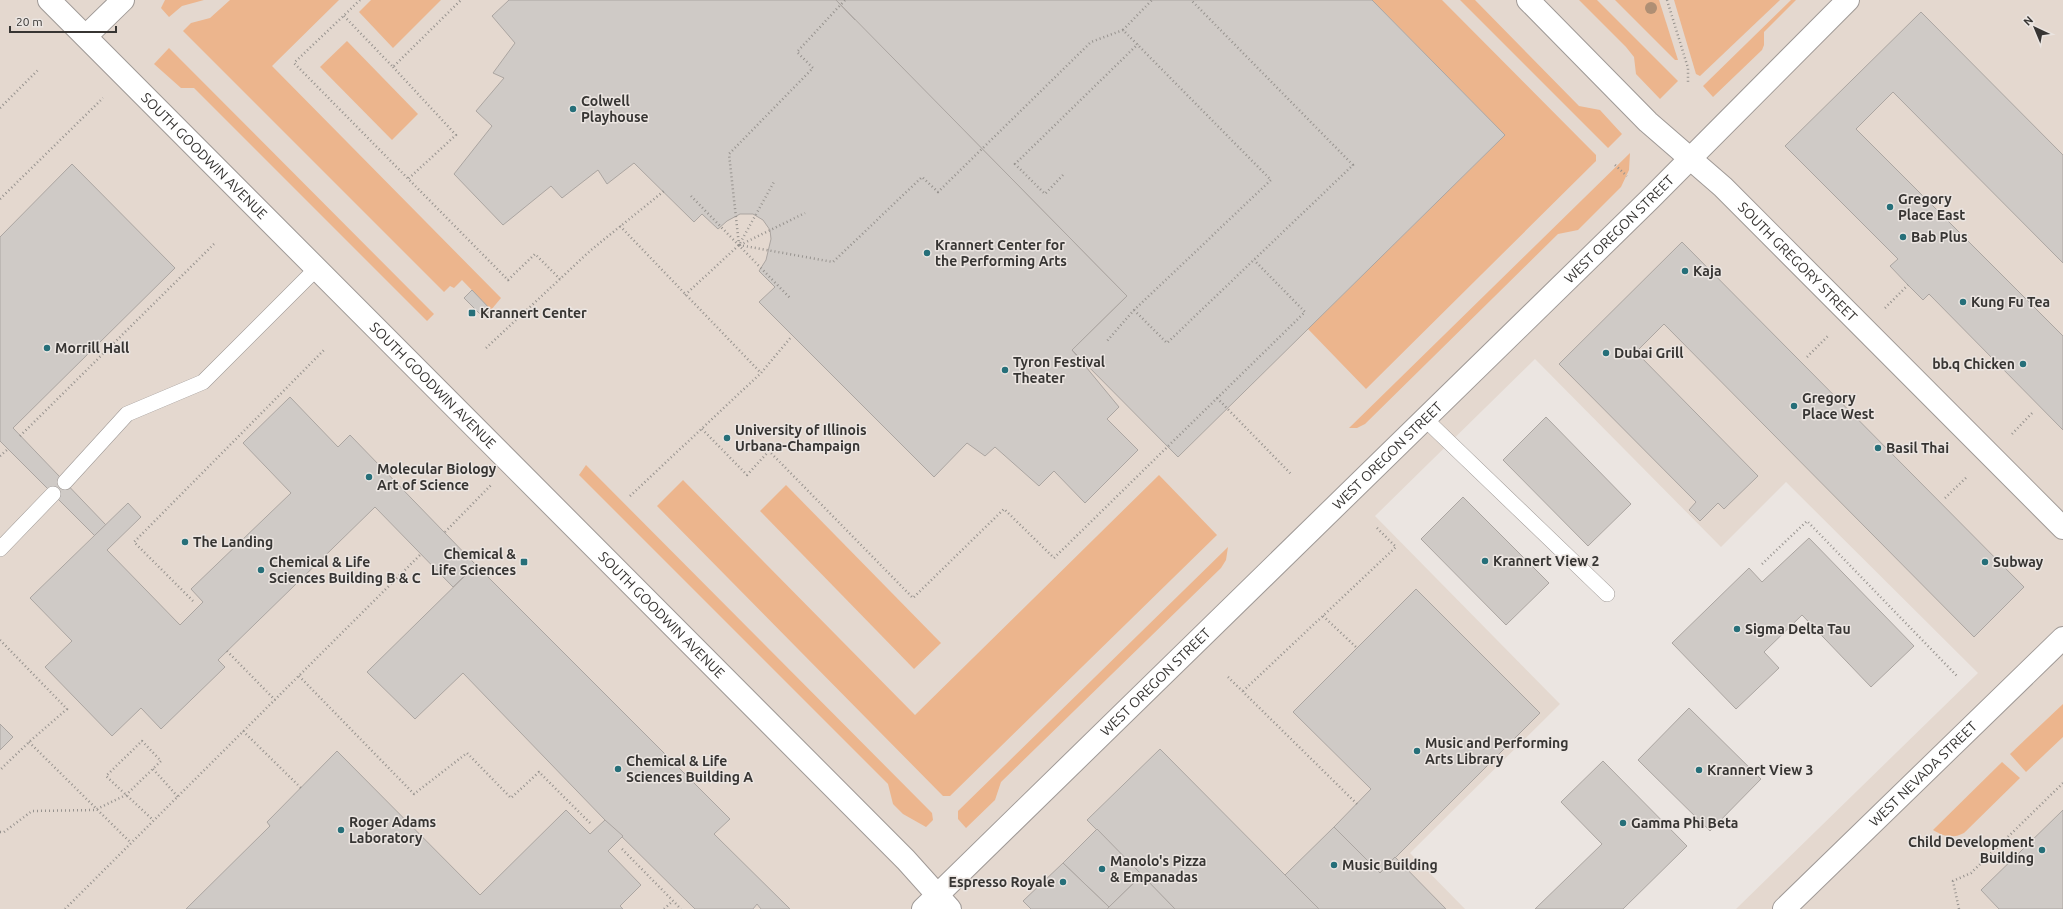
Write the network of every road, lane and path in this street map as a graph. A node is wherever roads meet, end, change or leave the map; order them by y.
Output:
1 (49, 0) edge
2 (123, 0) edge
3 (360, 0) edge
4 (461, 0) edge
5 (845, 0) edge
6 (1152, 0) edge
7 (1191, 0) edge
8 (1528, 0) edge
9 (1667, 0) edge
10 (1848, 0) edge
11 (344, 16) junction
12 (1123, 30) junction
13 (86, 36) junction
14 (1138, 44) junction
15 (393, 67) junction
16 (39, 69) dead end
17 (1688, 82) dead end
18 (103, 98) dead end
19 (0, 108) edge
20 (1691, 158) junction
21 (1615, 166) dead end
22 (1064, 175) dead end
23 (1627, 176) dead end
24 (408, 179) junction
25 (776, 180) dead end
26 (664, 191) dead end
27 (691, 196) dead end
28 (0, 199) edge
29 (806, 213) dead end
30 (620, 226) junction
31 (214, 244) dead end
32 (739, 246) junction
33 (1254, 260) junction
34 (316, 269) junction
35 (560, 278) junction
36 (1908, 284) dead end
37 (685, 295) junction
38 (791, 299) dead end
39 (1134, 310) junction
40 (1880, 313) dead end
41 (1834, 330) dead end
42 (792, 336) dead end
43 (1107, 341) dead end
44 (486, 348) dead end
45 (325, 349) dead end
46 (1807, 357) dead end
47 (761, 373) junction
48 (1217, 398) junction
49 (2034, 411) dead end
50 (1424, 418) junction
51 (702, 429) junction
52 (2010, 435) dead end
53 (20, 436) dead end
54 (8, 449) dead end
55 (0, 456) edge
56 (1972, 472) dead end
57 (1291, 474) dead end
58 (65, 482) dead end
59 (493, 484) dead end
60 (54, 494) dead end
61 (630, 496) dead end
62 (1945, 498) dead end
63 (1376, 527) dead end
64 (2063, 528) edge
65 (445, 532) dead end
66 (0, 549) edge
67 (421, 554) dead end
68 (1762, 564) dead end
69 (1607, 594) dead end
70 (193, 601) dead end
71 (1323, 616) junction
72 (2063, 638) edge
73 (0, 640) edge
74 (1356, 648) dead end
75 (227, 651) dead end
76 (298, 676) junction
77 (1957, 676) dead end
78 (1228, 677) dead end
79 (1243, 691) junction
80 (275, 700) junction
81 (243, 731) junction
82 (29, 742) junction
83 (153, 769) junction
84 (0, 770) edge
85 (2063, 783) edge
86 (302, 788) dead end
87 (126, 795) junction
88 (178, 797) junction
89 (1357, 804) dead end
90 (96, 810) junction
91 (153, 820) junction
92 (590, 823) dead end
93 (0, 832) edge
94 (131, 843) junction
95 (622, 849) dead end
96 (673, 901) junction
97 (937, 904) edge
98 (65, 909) edge
99 (664, 909) edge
100 (681, 909) edge
101 (1784, 909) edge
102 (1959, 909) edge

1 - 13 street, SOUTH GOODWIN AVENUE
2 - 13 street
3 - 11 path
4 - 15 path
5 - 32 path
6 - 12 path
7 - 33 path
8 - 20 street, SOUTH GREGORY STREET
9 - 17 path
10 - 20 street, WEST OREGON STREET
11 - 15 path
11 - 24 path
12 - 14 path
12 - 32 path
13 - 34 street, SOUTH GOODWIN AVENUE
14 - 22 path
14 - 39 path
15 - 24 path
16 - 19 path
18 - 28 path
20 - 50 street, WEST OREGON STREET
20 - 64 street, SOUTH GREGORY STREET
21 - 23 path
24 - 35 path
25 - 32 path
26 - 30 path
27 - 32 path
29 - 32 path
30 - 35 path
30 - 37 path
31 - 53 path
32 - 37 path
32 - 38 path
33 - 39 path
33 - 48 path
34 - 58 lane
34 - 97 street, SOUTH GOODWIN AVENUE
35 - 44 path
36 - 40 path
37 - 47 path
39 - 43 path
41 - 46 path
42 - 47 path
45 - 70 path
47 - 51 path
48 - 51 path
48 - 57 path
49 - 52 path
50 - 69 lane
50 - 97 street, WEST OREGON STREET
51 - 61 path
54 - 55 path
56 - 62 path
59 - 65 path
60 - 66 lane
63 - 71 path
67 - 76 path
68 - 77 path
71 - 74 path
71 - 79 path
72 - 101 street, WEST NEVADA STREET
73 - 82 path
75 - 80 path
76 - 80 path
76 - 92 path
78 - 79 path
79 - 89 path
80 - 81 path
81 - 86 path
81 - 88 path
82 - 84 path
82 - 90 path
83 - 87 path
83 - 87 path
83 - 88 path
85 - 102 path
87 - 90 path
87 - 91 path
88 - 91 path
90 - 93 path
90 - 94 path
91 - 94 path
94 - 98 path
95 - 96 path
96 - 99 path
96 - 100 path

